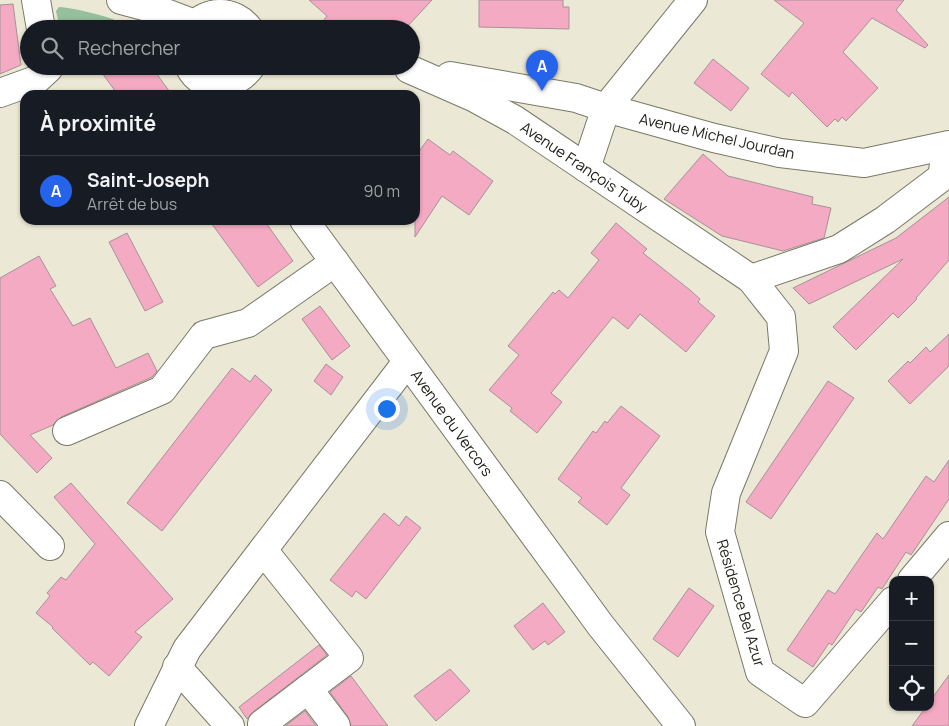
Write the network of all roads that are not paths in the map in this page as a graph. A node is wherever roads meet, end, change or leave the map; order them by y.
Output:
1 (36, 0) edge
2 (693, 0) edge
3 (124, 1) edge
4 (202, 14) edge
5 (39, 20) edge
6 (147, 20) edge
7 (239, 20) edge
8 (420, 71) edge
9 (41, 75) edge
10 (418, 75) edge
11 (248, 78) edge
12 (198, 80) edge
13 (0, 93) edge
14 (606, 108) junction
15 (948, 145) edge
16 (586, 168) junction
17 (308, 225) edge
18 (335, 262) junction
19 (751, 279) junction
20 (407, 362) junction
21 (67, 431) dead end
22 (0, 495) edge
23 (949, 536) edge
24 (50, 546) dead end
25 (263, 550) junction
26 (915, 576) edge
27 (889, 607) edge
28 (177, 667) junction
29 (308, 689) junction
30 (262, 724) dead end
31 (149, 726) edge
32 (230, 726) edge
33 (336, 726) edge
34 (681, 726) edge

1 - 5 street
2 - 14 street
3 - 4 street
3 - 6 street
4 - 7 street
8 - 14 street, Avenue Michel Jourdan
9 - 13 street
10 - 16 street, Avenue François Tuby
11 - 12 street
14 - 15 street, Avenue Michel Jourdan
14 - 16 street
15 - 19 street, Avenue Michel Jourdan
16 - 19 street, Avenue François Tuby
17 - 18 street, Avenue du Vercors
18 - 20 street, Avenue du Vercors
18 - 21 street
19 - 27 street, Résidence Bel Azur
20 - 25 street
20 - 34 street, Avenue du Vercors
22 - 24 street
23 - 26 street
25 - 28 street
25 - 29 street
28 - 31 street
28 - 32 street
29 - 30 street
29 - 33 street

